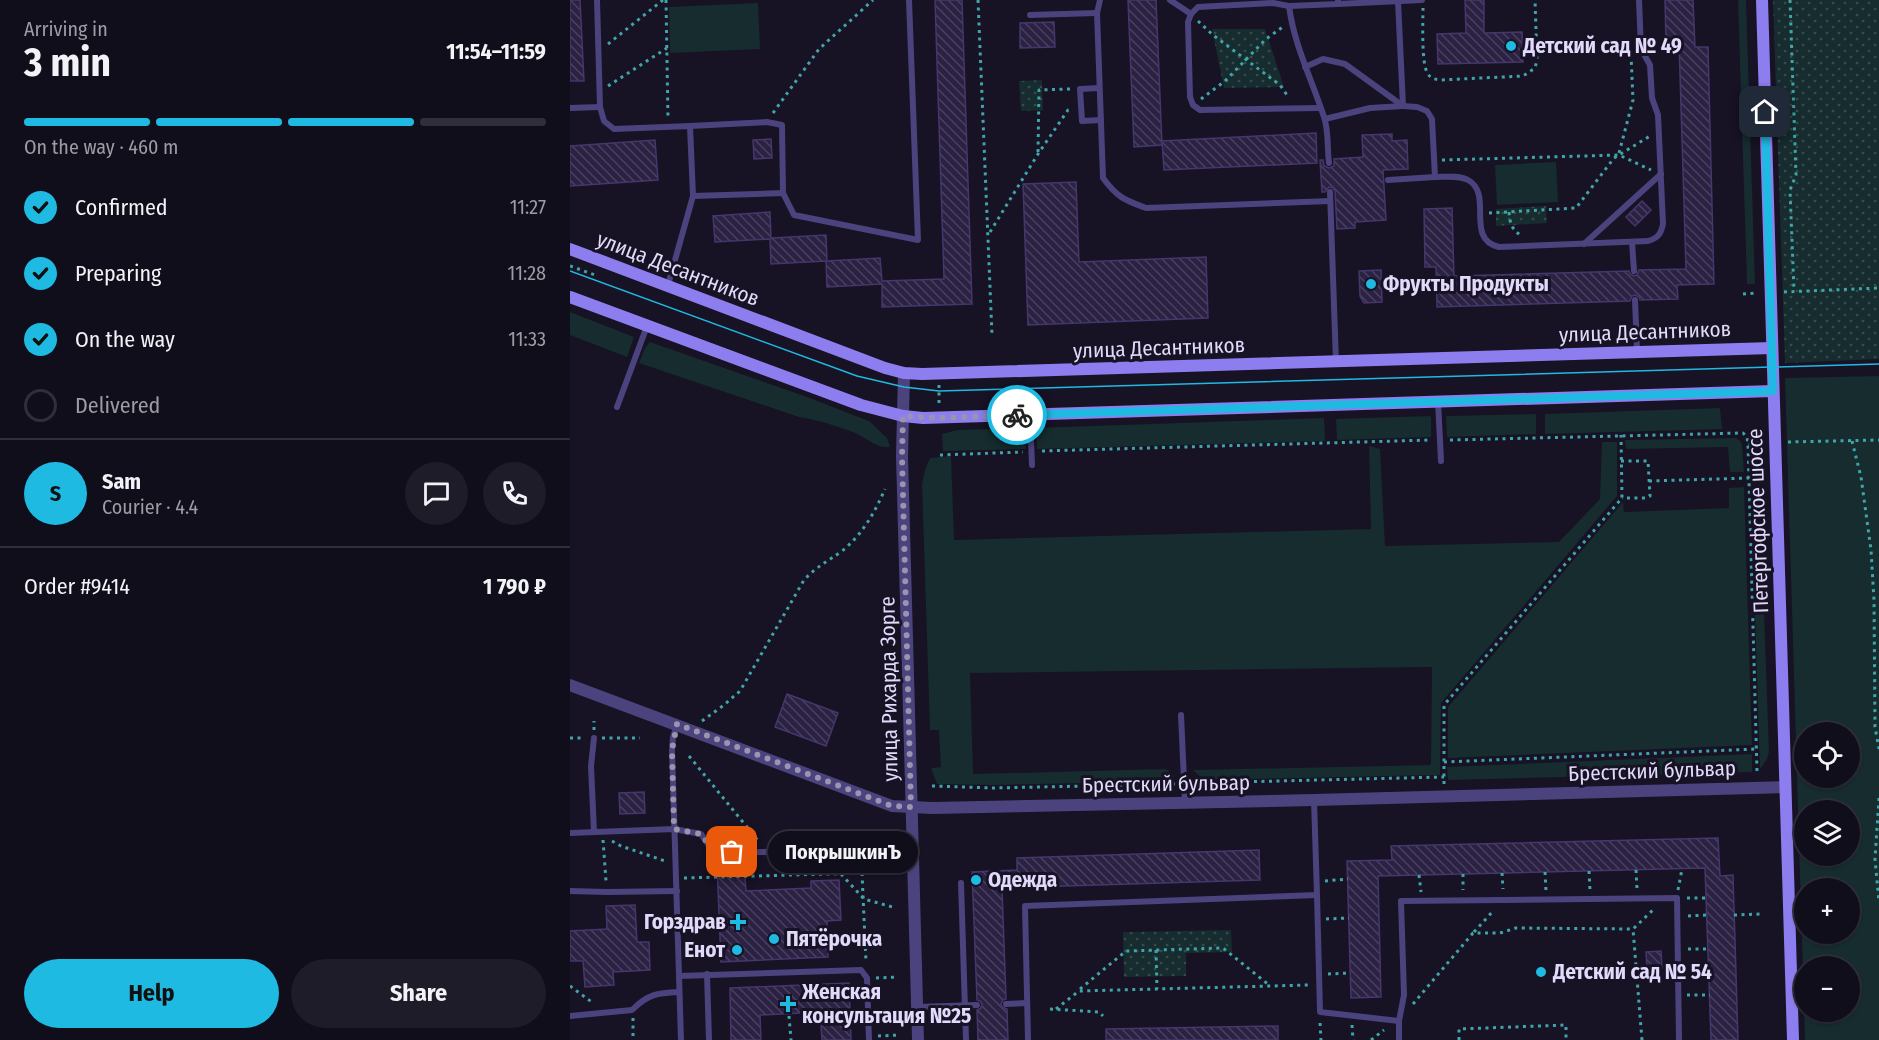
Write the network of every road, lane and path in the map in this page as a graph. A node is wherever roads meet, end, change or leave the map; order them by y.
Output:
1 (597, 0) edge
2 (665, 0) edge
3 (873, 0) edge
4 (909, 0) edge
5 (978, 0) edge
6 (1100, 0) edge
7 (1170, 0) edge
8 (1422, 0) edge
9 (1535, 0) edge
10 (1639, 0) edge
11 (1762, 0) edge
12 (1790, 0) edge
13 (1398, 1) edge
14 (1338, 2) edge
15 (1288, 6) junction
16 (1096, 13) junction
17 (1191, 14) junction
18 (1030, 15) dead end
19 (1291, 21) junction
20 (1631, 44) dead end
21 (667, 48) junction
22 (601, 50) dead end
23 (1246, 59) junction
24 (1305, 67) junction
25 (1099, 88) junction
26 (1076, 89) dead end
27 (602, 90) dead end
28 (1080, 105) junction
29 (1193, 105) junction
30 (1403, 106) junction
31 (600, 107) junction
32 (570, 108) edge
33 (1295, 108) junction
34 (1320, 108) junction
35 (1325, 119) junction
36 (1101, 120) junction
37 (767, 122) junction
38 (690, 126) junction
39 (669, 127) junction
40 (1659, 131) junction
41 (1038, 154) junction
42 (1619, 155) junction
43 (1434, 160) junction
44 (1329, 163) dead end
45 (1661, 174) junction
46 (1435, 177) junction
47 (1388, 180) dead end
48 (1330, 192) dead end
49 (783, 193) junction
50 (693, 195) junction
51 (1330, 201) junction
52 (1509, 211) junction
53 (1495, 212) dead end
54 (989, 234) junction
55 (1632, 242) junction
56 (1584, 244) junction
57 (1525, 246) junction
58 (570, 249) edge
59 (570, 266) edge
60 (1634, 270) dead end
61 (598, 276) dead end
62 (668, 285) junction
63 (1879, 288) edge
64 (1794, 291) junction
65 (1784, 292) dead end
66 (1757, 293) dead end
67 (1743, 294) dead end
68 (570, 297) edge
69 (1635, 300) dead end
70 (646, 326) junction
71 (992, 335) dead end
72 (1772, 348) junction
73 (1637, 351) junction
74 (1336, 362) junction
75 (904, 373) junction
76 (939, 381) dead end
77 (1773, 391) junction
78 (1438, 401) junction
79 (617, 407) dead end
80 (939, 407) dead end
81 (1030, 415) junction
82 (903, 416) junction
83 (1621, 435) junction
84 (1433, 440) dead end
85 (1446, 440) dead end
86 (1879, 440) edge
87 (1852, 441) junction
88 (1787, 442) dead end
89 (1759, 443) dead end
90 (1748, 444) junction
91 (1026, 452) dead end
92 (1036, 452) dead end
93 (940, 455) dead end
94 (1441, 460) dead end
95 (1621, 461) junction
96 (1032, 465) dead end
97 (1749, 477) junction
98 (1649, 481) junction
99 (885, 489) dead end
100 (1622, 498) junction
101 (570, 685) edge
102 (1181, 715) dead end
103 (704, 719) dead end
104 (677, 724) junction
105 (594, 738) dead end
106 (1757, 749) junction
107 (1879, 749) edge
108 (689, 756) dead end
109 (1444, 762) junction
110 (1757, 772) dead end
111 (1444, 783) dead end
112 (1785, 787) junction
113 (1879, 798) edge
114 (1314, 800) junction
115 (1185, 803) junction
116 (911, 807) junction
117 (741, 819) dead end
118 (674, 829) junction
119 (594, 832) junction
120 (570, 833) edge
121 (603, 836) junction
122 (894, 857) dead end
123 (821, 859) dead end
124 (669, 862) dead end
125 (1682, 869) dead end
126 (1636, 870) dead end
127 (1589, 871) dead end
128 (1545, 872) dead end
129 (862, 873) junction
130 (1502, 873) dead end
131 (841, 874) junction
132 (1463, 874) dead end
133 (1419, 875) dead end
134 (676, 879) junction
135 (1348, 879) dead end
136 (1316, 881) junction
137 (961, 883) dead end
138 (570, 891) edge
139 (677, 891) junction
140 (607, 892) junction
141 (1317, 895) junction
142 (1665, 898) junction
143 (1677, 898) junction
144 (1706, 898) dead end
145 (864, 899) junction
146 (1591, 899) junction
147 (1638, 899) junction
148 (1503, 900) junction
149 (1546, 900) junction
150 (1421, 901) junction
151 (1464, 901) junction
152 (1879, 902) edge
153 (896, 908) dead end
154 (1761, 914) dead end
155 (1707, 915) dead end
156 (1734, 915) dead end
157 (1677, 916) junction
158 (1349, 918) dead end
159 (1317, 919) junction
160 (1633, 929) junction
161 (1473, 933) junction
162 (1677, 949) junction
163 (1708, 949) dead end
164 (1156, 950) junction
165 (861, 970) junction
166 (1350, 973) dead end
167 (707, 974) junction
168 (1319, 974) junction
169 (679, 975) junction
170 (898, 977) dead end
171 (870, 978) dead end
172 (1319, 985) junction
173 (570, 986) edge
174 (1270, 986) junction
175 (1157, 989) junction
176 (1079, 991) junction
177 (680, 992) junction
178 (1678, 995) junction
179 (1710, 995) dead end
180 (1027, 1003) junction
181 (595, 1004) dead end
182 (1006, 1004) dead end
183 (965, 1005) junction
184 (977, 1005) dead end
185 (917, 1007) junction
186 (1050, 1009) dead end
187 (1056, 1009) junction
188 (632, 1010) junction
189 (570, 1016) edge
190 (1103, 1016) dead end
191 (789, 1017) dead end
192 (1399, 1021) junction
193 (1320, 1023) dead end
194 (1352, 1025) dead end
195 (900, 1035) dead end
196 (870, 1038) edge
197 (633, 1040) edge
198 (681, 1040) edge
199 (709, 1040) edge
200 (791, 1040) edge
201 (918, 1040) edge
202 (966, 1040) edge
203 (1028, 1040) edge
204 (1321, 1040) edge
205 (1353, 1040) edge
206 (1399, 1040) edge
207 (1459, 1040) edge
208 (1566, 1040) edge
209 (1642, 1040) edge
210 (1678, 1040) edge
211 (1793, 1040) edge

1 - 31 lane
2 - 21 path
2 - 22 path
3 - 37 path
4 - 49 lane
5 - 54 path
6 - 16 lane
7 - 17 lane
8 - 9 path
8 - 13 lane
10 - 40 lane
11 - 72 street, Петергофское шоссе
12 - 64 path
13 - 14 lane
13 - 30 lane
14 - 15 lane
15 - 17 lane
15 - 19 lane
16 - 18 lane
16 - 25 lane
17 - 23 path
17 - 29 lane
19 - 23 path
19 - 24 lane
20 - 42 path
21 - 27 path
21 - 39 path
23 - 29 path
23 - 33 path
24 - 30 lane
24 - 34 lane
25 - 28 lane
25 - 36 lane
26 - 41 path
28 - 36 lane
28 - 41 path
29 - 33 lane
30 - 35 lane
30 - 43 lane
31 - 32 lane
31 - 39 lane
33 - 34 lane
34 - 35 lane
35 - 44 lane
36 - 51 lane
37 - 38 lane
37 - 49 lane
38 - 39 lane
38 - 50 lane
40 - 42 path
40 - 45 lane
41 - 54 path
42 - 43 path
42 - 45 path
42 - 52 path
43 - 46 lane
45 - 55 lane
45 - 56 lane
46 - 47 lane
46 - 57 lane
48 - 51 lane
49 - 50 lane
50 - 62 lane
51 - 74 lane
52 - 53 path
52 - 57 path
54 - 71 path
55 - 56 lane
55 - 60 lane
56 - 57 lane
58 - 62 street, улица Десантников
59 - 61 path
62 - 75 street, улица Десантников
63 - 64 path
64 - 65 path
66 - 67 path
68 - 70 street
69 - 73 lane
70 - 79 lane
70 - 82 street
72 - 73 street, улица Десантников
72 - 77 street, Петергофское шоссе
73 - 74 street, улица Десантников
74 - 75 street, улица Десантников
75 - 82 street, улица Рихарда Зорге
76 - 80 path
77 - 78 street
77 - 112 street, Петергофское шоссе
78 - 81 street
78 - 94 lane
81 - 82 street
81 - 96 lane
82 - 116 street, улица Рихарда Зорге
83 - 85 path
83 - 90 path
83 - 95 path
84 - 92 path
86 - 87 path
87 - 88 path
87 - 107 path
89 - 90 path
90 - 97 path
91 - 93 path
95 - 98 path
95 - 100 path
97 - 98 path
97 - 106 path
98 - 100 path
99 - 103 path
100 - 109 path
101 - 104 street, Брестский бульвар
102 - 115 lane
104 - 116 street, Брестский бульвар
104 - 118 lane
105 - 119 lane
106 - 109 path
106 - 110 path
108 - 117 path
109 - 111 path
112 - 114 street, Брестский бульвар
112 - 211 street, Петергофское шоссе
113 - 152 path
114 - 115 street, Брестский бульвар
114 - 136 lane
115 - 116 street, Брестский бульвар
116 - 185 street, улица Рихарда Зорге
118 - 121 lane
118 - 123 lane
118 - 134 lane
119 - 120 lane
119 - 121 lane
121 - 124 path
121 - 140 path
122 - 129 path
125 - 143 path
126 - 147 path
127 - 146 path
128 - 149 path
129 - 131 path
129 - 145 path
130 - 148 path
131 - 134 path
131 - 145 path
132 - 151 path
133 - 150 path
134 - 139 lane
135 - 136 path
136 - 141 lane
137 - 183 lane
138 - 140 lane
139 - 140 lane
139 - 169 lane
141 - 159 lane
141 - 180 lane
142 - 143 lane
142 - 147 lane
142 - 160 path
143 - 144 path
143 - 157 lane
145 - 153 path
145 - 165 path
146 - 147 lane
146 - 149 lane
148 - 149 lane
148 - 151 lane
148 - 161 path
150 - 151 lane
150 - 192 lane
154 - 156 path
155 - 157 path
157 - 162 lane
158 - 159 path
159 - 168 lane
160 - 161 path
160 - 209 path
161 - 192 path
162 - 163 path
162 - 178 lane
164 - 174 path
164 - 175 path
164 - 176 path
165 - 167 lane
165 - 196 lane
166 - 168 path
167 - 169 lane
167 - 199 lane
168 - 172 lane
169 - 177 lane
170 - 171 path
172 - 174 path
172 - 192 lane
173 - 181 path
174 - 175 path
175 - 176 path
176 - 187 path
177 - 188 lane
177 - 198 lane
178 - 179 path
178 - 210 lane
180 - 182 lane
180 - 203 lane
183 - 184 lane
183 - 185 lane
183 - 202 lane
185 - 201 street, улица Рихарда Зорге
186 - 187 path
187 - 190 path
188 - 189 lane
188 - 197 path
191 - 200 path
192 - 206 lane
193 - 204 path
194 - 205 path
195 - 196 path
207 - 208 path

